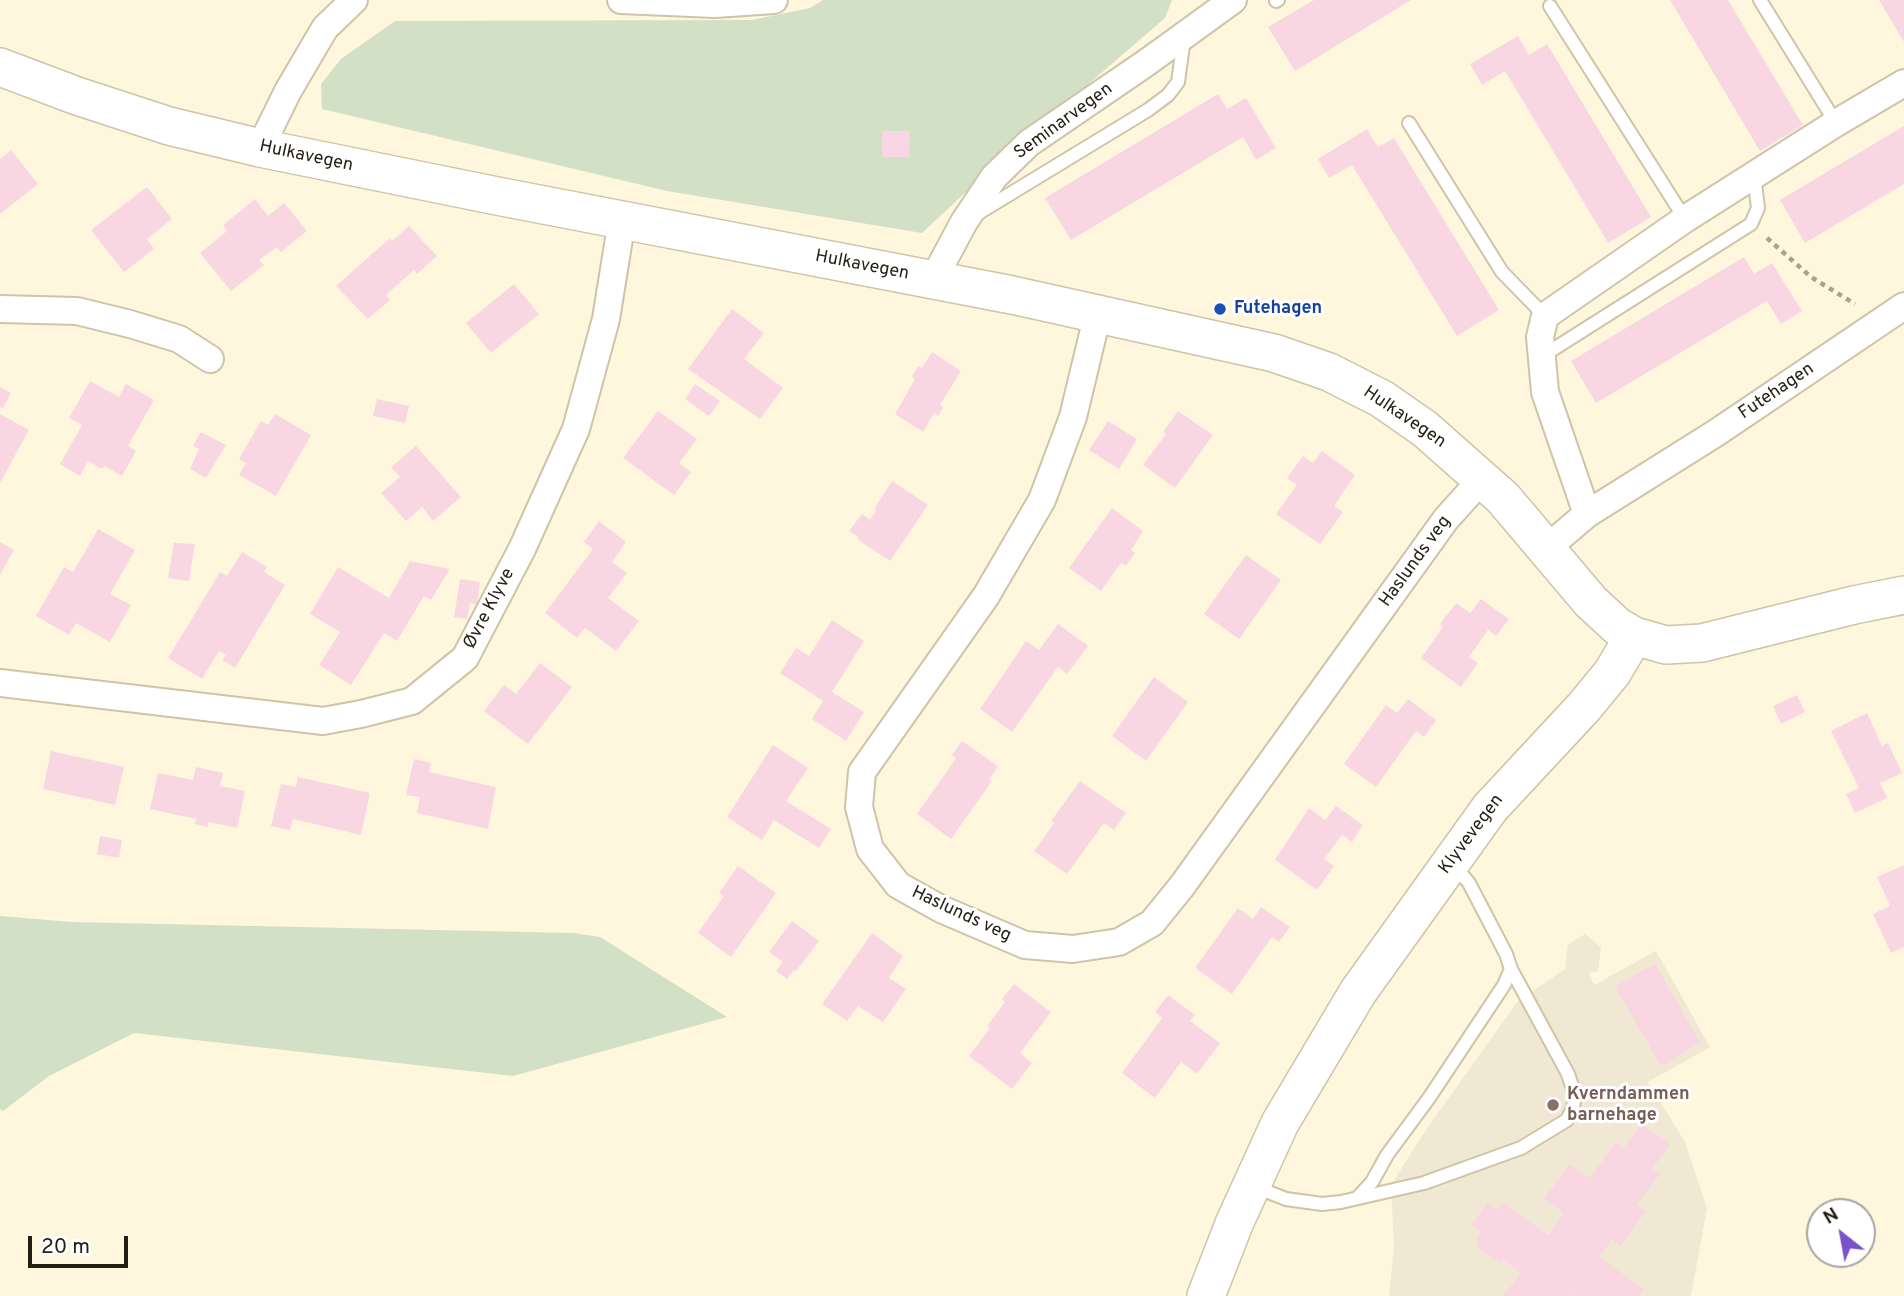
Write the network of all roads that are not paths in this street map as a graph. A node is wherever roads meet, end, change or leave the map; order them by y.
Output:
1 (354, 0) edge
2 (621, 0) edge
3 (774, 0) edge
4 (1233, 0) edge
5 (1760, 0) edge
6 (1550, 6) dead end
7 (1185, 35) junction
8 (0, 67) edge
9 (1904, 83) edge
10 (1409, 123) dead end
11 (1836, 123) junction
12 (260, 148) junction
13 (1754, 175) junction
14 (1685, 219) junction
15 (622, 220) junction
16 (964, 222) junction
17 (933, 280) junction
18 (0, 309) edge
19 (1098, 313) junction
20 (1894, 313) edge
21 (1545, 316) junction
22 (1541, 357) junction
23 (210, 359) dead end
24 (1483, 478) junction
25 (1587, 514) junction
26 (1547, 548) junction
27 (1904, 595) edge
28 (1634, 636) junction
29 (0, 683) edge
30 (1451, 861) junction
31 (1511, 969) junction
32 (1251, 1184) junction
33 (1358, 1197) junction
34 (1206, 1296) edge

1 - 12 street
2 - 3 street
4 - 7 street, Seminarvegen
5 - 11 lane
6 - 14 lane
7 - 16 street, Seminarvegen
7 - 16 lane
8 - 12 main road, Hulkavegen
9 - 11 street
10 - 21 lane
11 - 13 street
12 - 15 main road, Hulkavegen
13 - 14 street
13 - 22 lane
14 - 21 street
15 - 17 main road, Hulkavegen
15 - 29 street, Øvre Klyve
16 - 17 street, Seminarvegen
17 - 19 main road, Hulkavegen
18 - 23 street
19 - 24 main road, Hulkavegen
19 - 24 street, Haslunds veg
20 - 25 street, Futehagen
21 - 22 street
22 - 25 street
24 - 26 main road, Hulkavegen
25 - 26 street, Futehagen
26 - 28 main road, Hulkavegen
27 - 28 main road
28 - 30 main road, Klyvevegen
30 - 31 lane
30 - 32 main road, Klyvevegen
31 - 33 lane
31 - 33 lane
32 - 33 lane
32 - 34 main road, Klyvevegen

